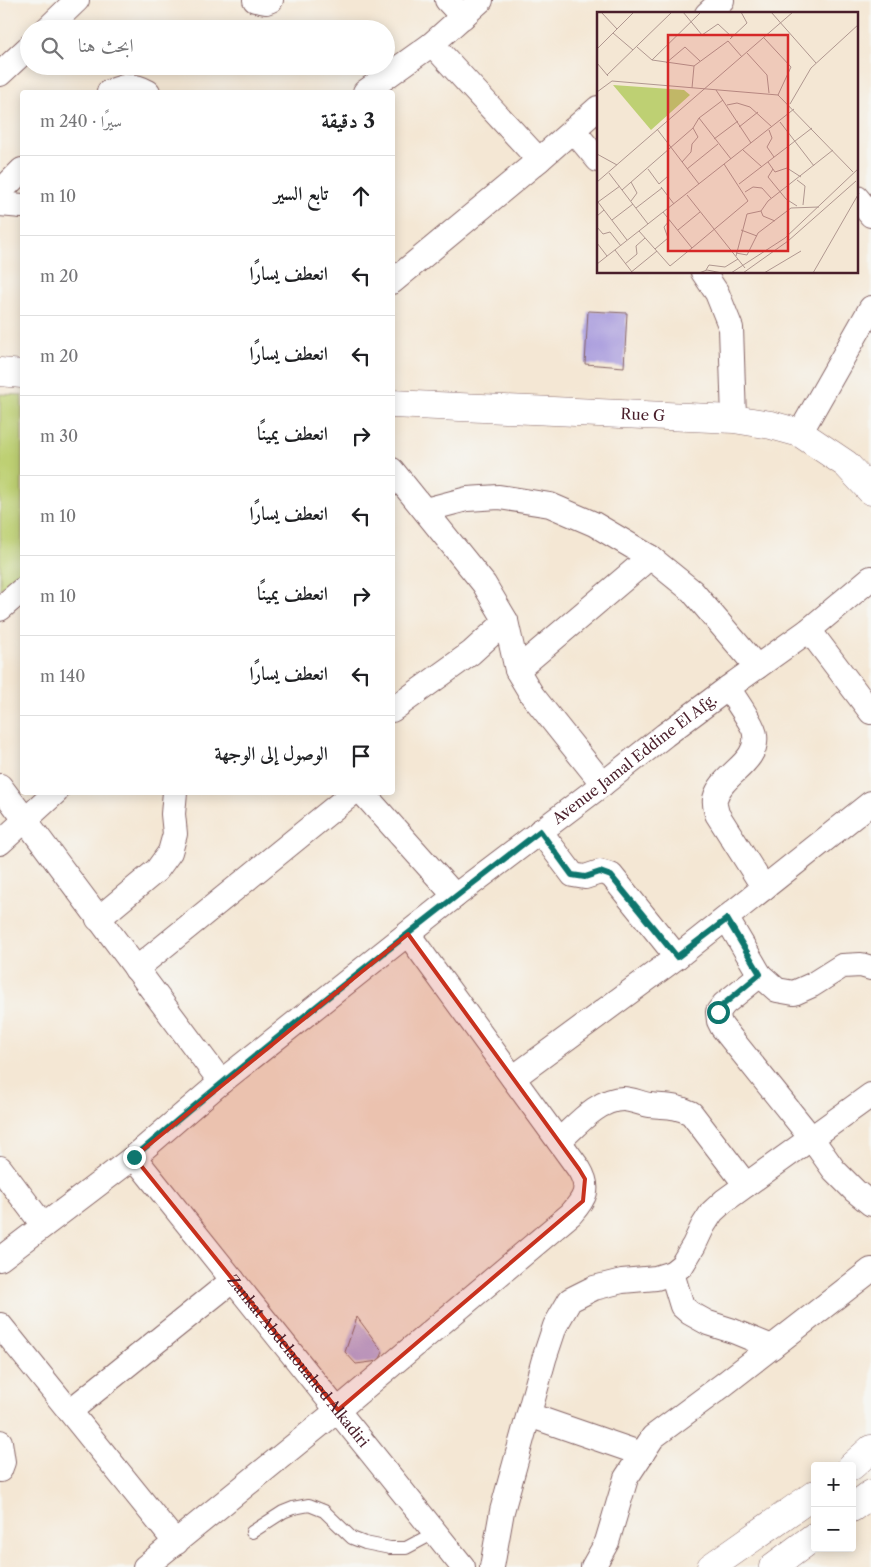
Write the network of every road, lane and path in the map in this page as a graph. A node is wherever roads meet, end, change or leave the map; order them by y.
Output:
1 (77, 0) edge
2 (254, 0) edge
3 (270, 0) edge
4 (446, 0) edge
5 (481, 0) edge
6 (722, 0) edge
7 (709, 12) edge
8 (462, 17) junction
9 (56, 20) edge
10 (432, 44) junction
11 (20, 55) edge
12 (395, 71) edge
13 (0, 74) edge
14 (389, 75) edge
15 (114, 90) edge
16 (144, 90) edge
17 (368, 90) edge
18 (597, 109) edge
19 (572, 130) junction
20 (597, 159) edge
21 (539, 160) junction
22 (20, 172) edge
23 (0, 192) edge
24 (858, 199) edge
25 (0, 204) edge
26 (20, 206) edge
27 (871, 215) edge
28 (704, 274) edge
29 (395, 280) edge
30 (871, 308) edge
31 (0, 372) edge
32 (20, 374) edge
33 (395, 404) edge
34 (734, 419) junction
35 (800, 433) junction
36 (395, 475) edge
37 (871, 491) edge
38 (425, 510) junction
39 (650, 557) junction
40 (871, 578) edge
41 (20, 592) edge
42 (0, 609) edge
43 (506, 621) junction
44 (809, 630) junction
45 (757, 667) junction
46 (517, 670) junction
47 (728, 688) junction
48 (395, 708) edge
49 (871, 712) edge
50 (602, 784) junction
51 (0, 786) edge
52 (53, 795) edge
53 (175, 795) edge
54 (350, 795) edge
55 (365, 795) edge
56 (871, 803) edge
57 (26, 820) junction
58 (540, 831) junction
59 (0, 844) edge
60 (764, 888) junction
61 (455, 896) junction
62 (98, 919) junction
63 (727, 919) junction
64 (408, 934) junction
65 (677, 957) junction
66 (871, 968) edge
67 (136, 970) junction
68 (760, 974) junction
69 (513, 1078) junction
70 (221, 1082) junction
71 (871, 1096) edge
72 (812, 1138) junction
73 (559, 1141) junction
74 (134, 1157) junction
75 (0, 1168) edge
76 (746, 1185) junction
77 (871, 1204) edge
78 (43, 1225) junction
79 (0, 1259) edge
80 (871, 1270) edge
81 (672, 1273) junction
82 (233, 1280) junction
83 (4, 1337) edge
84 (772, 1347) junction
85 (338, 1410) junction
86 (70, 1411) junction
87 (529, 1415) junction
88 (0, 1442) edge
89 (871, 1449) edge
90 (642, 1454) junction
91 (856, 1462) edge
92 (0, 1470) edge
93 (871, 1494) edge
94 (811, 1497) edge
95 (853, 1507) edge
96 (252, 1532) dead end
97 (436, 1532) junction
98 (811, 1539) edge
99 (176, 1543) junction
100 (145, 1567) edge
101 (464, 1567) edge
102 (492, 1567) edge
103 (593, 1567) edge
104 (711, 1567) edge
105 (773, 1567) edge

1 - 9 street
2 - 3 street
4 - 8 street
5 - 8 street
6 - 7 street
8 - 10 street
10 - 12 street
10 - 21 street
11 - 13 street
14 - 17 street
15 - 16 street
18 - 19 street
19 - 20 street
19 - 21 street
21 - 29 street
22 - 23 street
24 - 27 street
25 - 26 street
28 - 34 street
30 - 35 street
31 - 32 street
33 - 34 street, Rue G
34 - 35 street, Rue G
35 - 37 street, Rue G
36 - 38 street
38 - 39 street
38 - 43 street
39 - 45 street
39 - 46 street
40 - 44 street, Avenue Jamal Eddine El Afg.
41 - 42 street
43 - 46 street
43 - 48 street
44 - 45 street, Avenue Jamal Eddine El Afg.
44 - 49 street
45 - 47 street, Avenue Jamal Eddine El Afg.
46 - 50 street
47 - 50 street, Avenue Jamal Eddine El Afg.
47 - 60 street
50 - 58 street, Avenue Jamal Eddine El Afg.
51 - 57 street
52 - 57 street
53 - 62 street
54 - 67 street
55 - 61 street
56 - 60 street
57 - 59 street
57 - 62 street
58 - 61 street, Avenue Jamal Eddine El Afg.
58 - 65 street
60 - 63 street
61 - 64 street, Avenue Jamal Eddine El Afg.
62 - 67 street
63 - 65 street
63 - 68 street
64 - 69 street
64 - 70 street, Avenue Jamal Eddine El Afg.
65 - 69 street
66 - 68 street
67 - 70 street
68 - 72 street
69 - 73 street
70 - 74 street, Avenue Jamal Eddine El Afg.
71 - 72 street
72 - 76 street
72 - 77 street
73 - 76 street
73 - 85 street
74 - 78 street, Avenue Jamal Eddine El Afg.
74 - 82 street, Zankat Abdelaouahed Alkadiri
75 - 78 street
76 - 81 street
78 - 79 street, Avenue Jamal Eddine El Afg.
80 - 84 street
81 - 84 street
81 - 87 street
82 - 85 street, Zankat Abdelaouahed Alkadiri
82 - 86 street
83 - 86 street
84 - 90 street
85 - 97 street, Zankat Abdelaouahed Alkadiri
85 - 99 street
86 - 99 street
87 - 90 street
87 - 102 street
88 - 92 street
89 - 91 street
90 - 103 street
93 - 95 street
94 - 104 street
96 - 97 lane
97 - 101 street, Zankat Abdelaouahed Alkadiri
98 - 105 street
99 - 100 street

